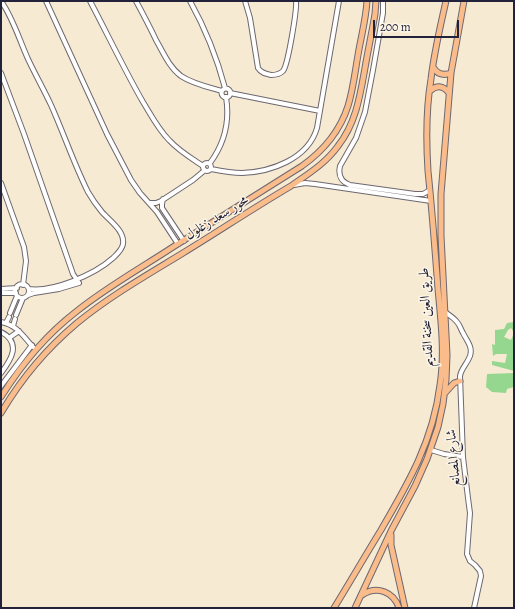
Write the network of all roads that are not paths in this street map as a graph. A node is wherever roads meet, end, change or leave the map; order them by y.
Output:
1 (1, 1) edge
2 (46, 1) edge
3 (90, 1) edge
4 (136, 1) edge
5 (190, 1) edge
6 (245, 1) edge
7 (296, 1) edge
8 (339, 1) edge
9 (367, 1) edge
10 (376, 1) edge
11 (383, 1) edge
12 (446, 1) edge
13 (464, 1) edge
14 (433, 67) junction
15 (1, 73) edge
16 (451, 73) junction
17 (223, 90) junction
18 (430, 91) junction
19 (230, 93) junction
20 (448, 93) junction
21 (226, 97) junction
22 (320, 111) junction
23 (210, 163) junction
24 (204, 168) junction
25 (211, 169) junction
26 (1, 183) edge
27 (291, 186) junction
28 (268, 188) junction
29 (430, 190) junction
30 (257, 195) junction
31 (271, 198) junction
32 (163, 199) junction
33 (431, 201) junction
34 (150, 203) junction
35 (262, 204) junction
36 (162, 208) junction
37 (157, 212) junction
38 (184, 240) junction
39 (178, 244) junction
40 (73, 274) junction
41 (77, 280) junction
42 (68, 283) junction
43 (23, 285) junction
44 (1, 288) edge
45 (17, 288) junction
46 (28, 289) junction
47 (1, 293) edge
48 (16, 295) junction
49 (28, 295) junction
50 (23, 298) junction
51 (445, 312) junction
52 (1, 322) edge
53 (6, 324) junction
54 (13, 326) junction
55 (19, 331) junction
56 (1, 332) edge
57 (9, 338) junction
58 (32, 345) junction
59 (36, 350) junction
60 (1, 373) edge
61 (460, 381) junction
62 (1, 386) edge
63 (445, 394) junction
64 (1, 397) edge
65 (1, 413) edge
66 (430, 450) junction
67 (463, 457) junction
68 (391, 531) junction
69 (362, 596) junction
70 (334, 608) edge
71 (355, 608) edge
72 (399, 608) edge
73 (405, 608) edge
74 (474, 608) edge

1 - 41 street
2 - 34 street
3 - 24 street
4 - 17 street
5 - 17 street
6 - 7 street
8 - 22 street
9 - 28 main road, محور سعد زغلول
10 - 27 main road, محور سعد زغلول
11 - 29 street
12 - 14 main road, طريق العين سخنة القديم
13 - 16 main road, طريق العين سخنة القديم
14 - 16 main road
14 - 18 main road, طريق العين سخنة القديم
15 - 40 street
16 - 20 main road, طريق العين سخنة القديم
17 - 19 street
17 - 21 street
18 - 20 main road
18 - 29 main road, طريق العين سخنة القديم
19 - 21 street
19 - 22 street
20 - 51 main road, طريق العين سخنة القديم
21 - 23 street
22 - 25 street
23 - 24 street
23 - 25 street
24 - 25 street
24 - 32 street
26 - 43 street
27 - 31 main road, محور سعد زغلول
27 - 33 street
28 - 30 main road, محور سعد زغلول
28 - 31 main road
29 - 33 main road, طريق العين سخنة القديم
30 - 35 main road
30 - 38 main road, محور سعد زغلول
31 - 35 main road, محور سعد زغلول
32 - 34 street
32 - 36 street
33 - 70 main road, طريق العين سخنة القديم
34 - 37 street
35 - 65 main road, محور سعد زغلول
36 - 37 street
36 - 38 street
37 - 39 street
38 - 39 main road, محور سعد زغلول
39 - 59 main road, محور سعد زغلول
40 - 41 street
40 - 42 street
41 - 42 street
41 - 49 street
42 - 46 street
43 - 45 street
43 - 46 street
44 - 45 street
45 - 48 street
46 - 49 street
47 - 48 street
48 - 50 street
48 - 53 street
49 - 50 street
50 - 54 street
51 - 61 street, شارع المصانع
51 - 63 main road, طريق العين سخنة القديم
52 - 53 street
53 - 54 street
54 - 55 street
55 - 57 street
55 - 58 street
56 - 57 street
57 - 60 street
58 - 59 street
58 - 62 street
59 - 64 main road, محور سعد زغلول
61 - 63 main road
61 - 67 street, شارع المصانع
63 - 66 main road, طريق العين سخنة القديم
66 - 67 street
66 - 68 main road, طريق العين سخنة القديم
67 - 74 street, شارع المصانع
68 - 69 main road, طريق العين سخنة القديم
68 - 73 main road
69 - 71 main road, طريق العين سخنة القديم
69 - 72 main road

